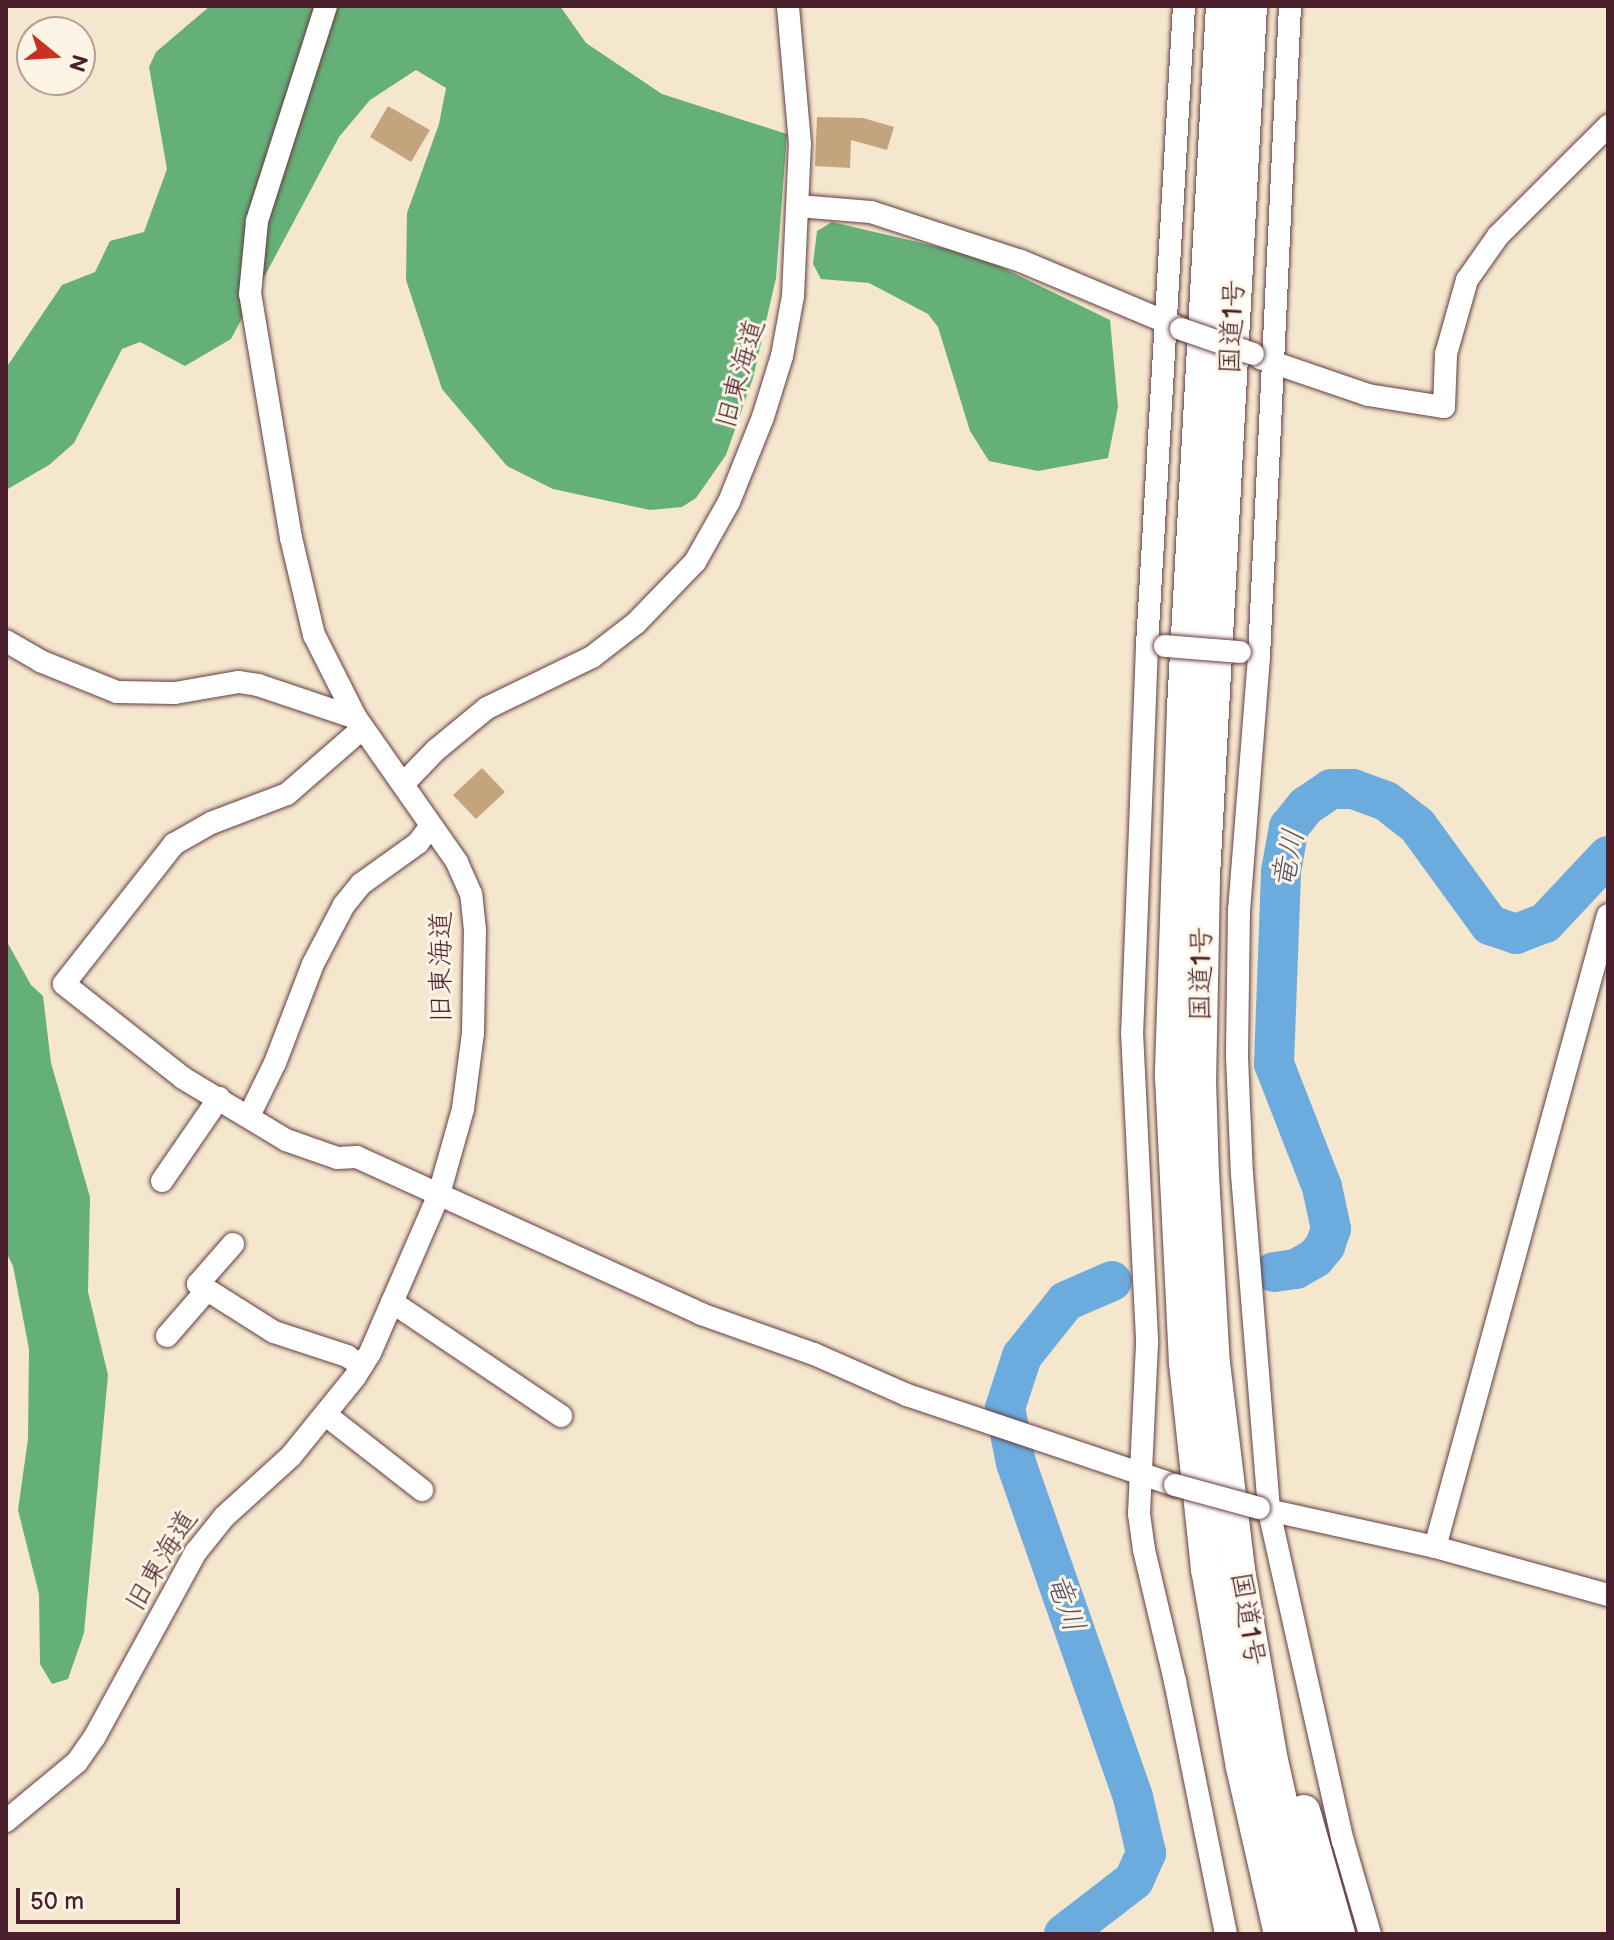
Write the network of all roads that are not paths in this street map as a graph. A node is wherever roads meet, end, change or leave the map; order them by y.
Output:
1 (326, 6) edge
2 (788, 6) edge
3 (1184, 6) edge
4 (1222, 6) edge
5 (1251, 6) edge
6 (1290, 6) edge
7 (1608, 126) edge
8 (798, 206) junction
9 (1174, 326) junction
10 (1262, 359) junction
11 (6, 641) edge
12 (1156, 646) junction
13 (1249, 654) junction
14 (359, 723) junction
15 (404, 783) junction
16 (431, 826) junction
17 (1608, 915) edge
18 (219, 1098) junction
19 (249, 1116) junction
20 (162, 1181) dead end
21 (439, 1194) junction
22 (233, 1244) dead end
23 (207, 1290) junction
24 (392, 1302) junction
25 (167, 1336) dead end
26 (362, 1366) junction
27 (326, 1415) junction
28 (561, 1416) dead end
29 (1140, 1475) junction
30 (422, 1490) dead end
31 (1264, 1509) junction
32 (1435, 1547) junction
33 (1207, 1569) junction
34 (1239, 1570) junction
35 (1608, 1595) edge
36 (6, 1821) edge
37 (1226, 1934) edge
38 (1260, 1934) edge
39 (1280, 1934) edge
40 (1311, 1934) edge
41 (1339, 1934) edge
42 (1370, 1934) edge

1 - 14 street
2 - 8 street, 旧東海道
3 - 9 street
4 - 33 highway, 国道1号
5 - 34 highway, 国道1号
6 - 10 street
7 - 10 street
8 - 9 street
8 - 15 street, 旧東海道
9 - 10 street, bridge
9 - 12 street
10 - 13 street
11 - 14 street
12 - 13 street, bridge
12 - 29 street
13 - 31 street
14 - 15 street
14 - 18 street
15 - 16 street, 旧東海道
16 - 19 street
16 - 21 street, 旧東海道
17 - 32 street
18 - 19 street
18 - 20 street
19 - 21 street
21 - 24 street, 旧東海道
21 - 29 street
22 - 23 street
23 - 25 street
23 - 26 street
24 - 26 street, 旧東海道
24 - 28 street
26 - 27 street, 旧東海道
27 - 30 street
27 - 36 street, 旧東海道
29 - 31 street, bridge
29 - 37 street
31 - 32 street
31 - 42 street
32 - 35 street
33 - 38 highway
33 - 39 highway, 国道1号
34 - 40 highway, 国道1号
34 - 41 highway

